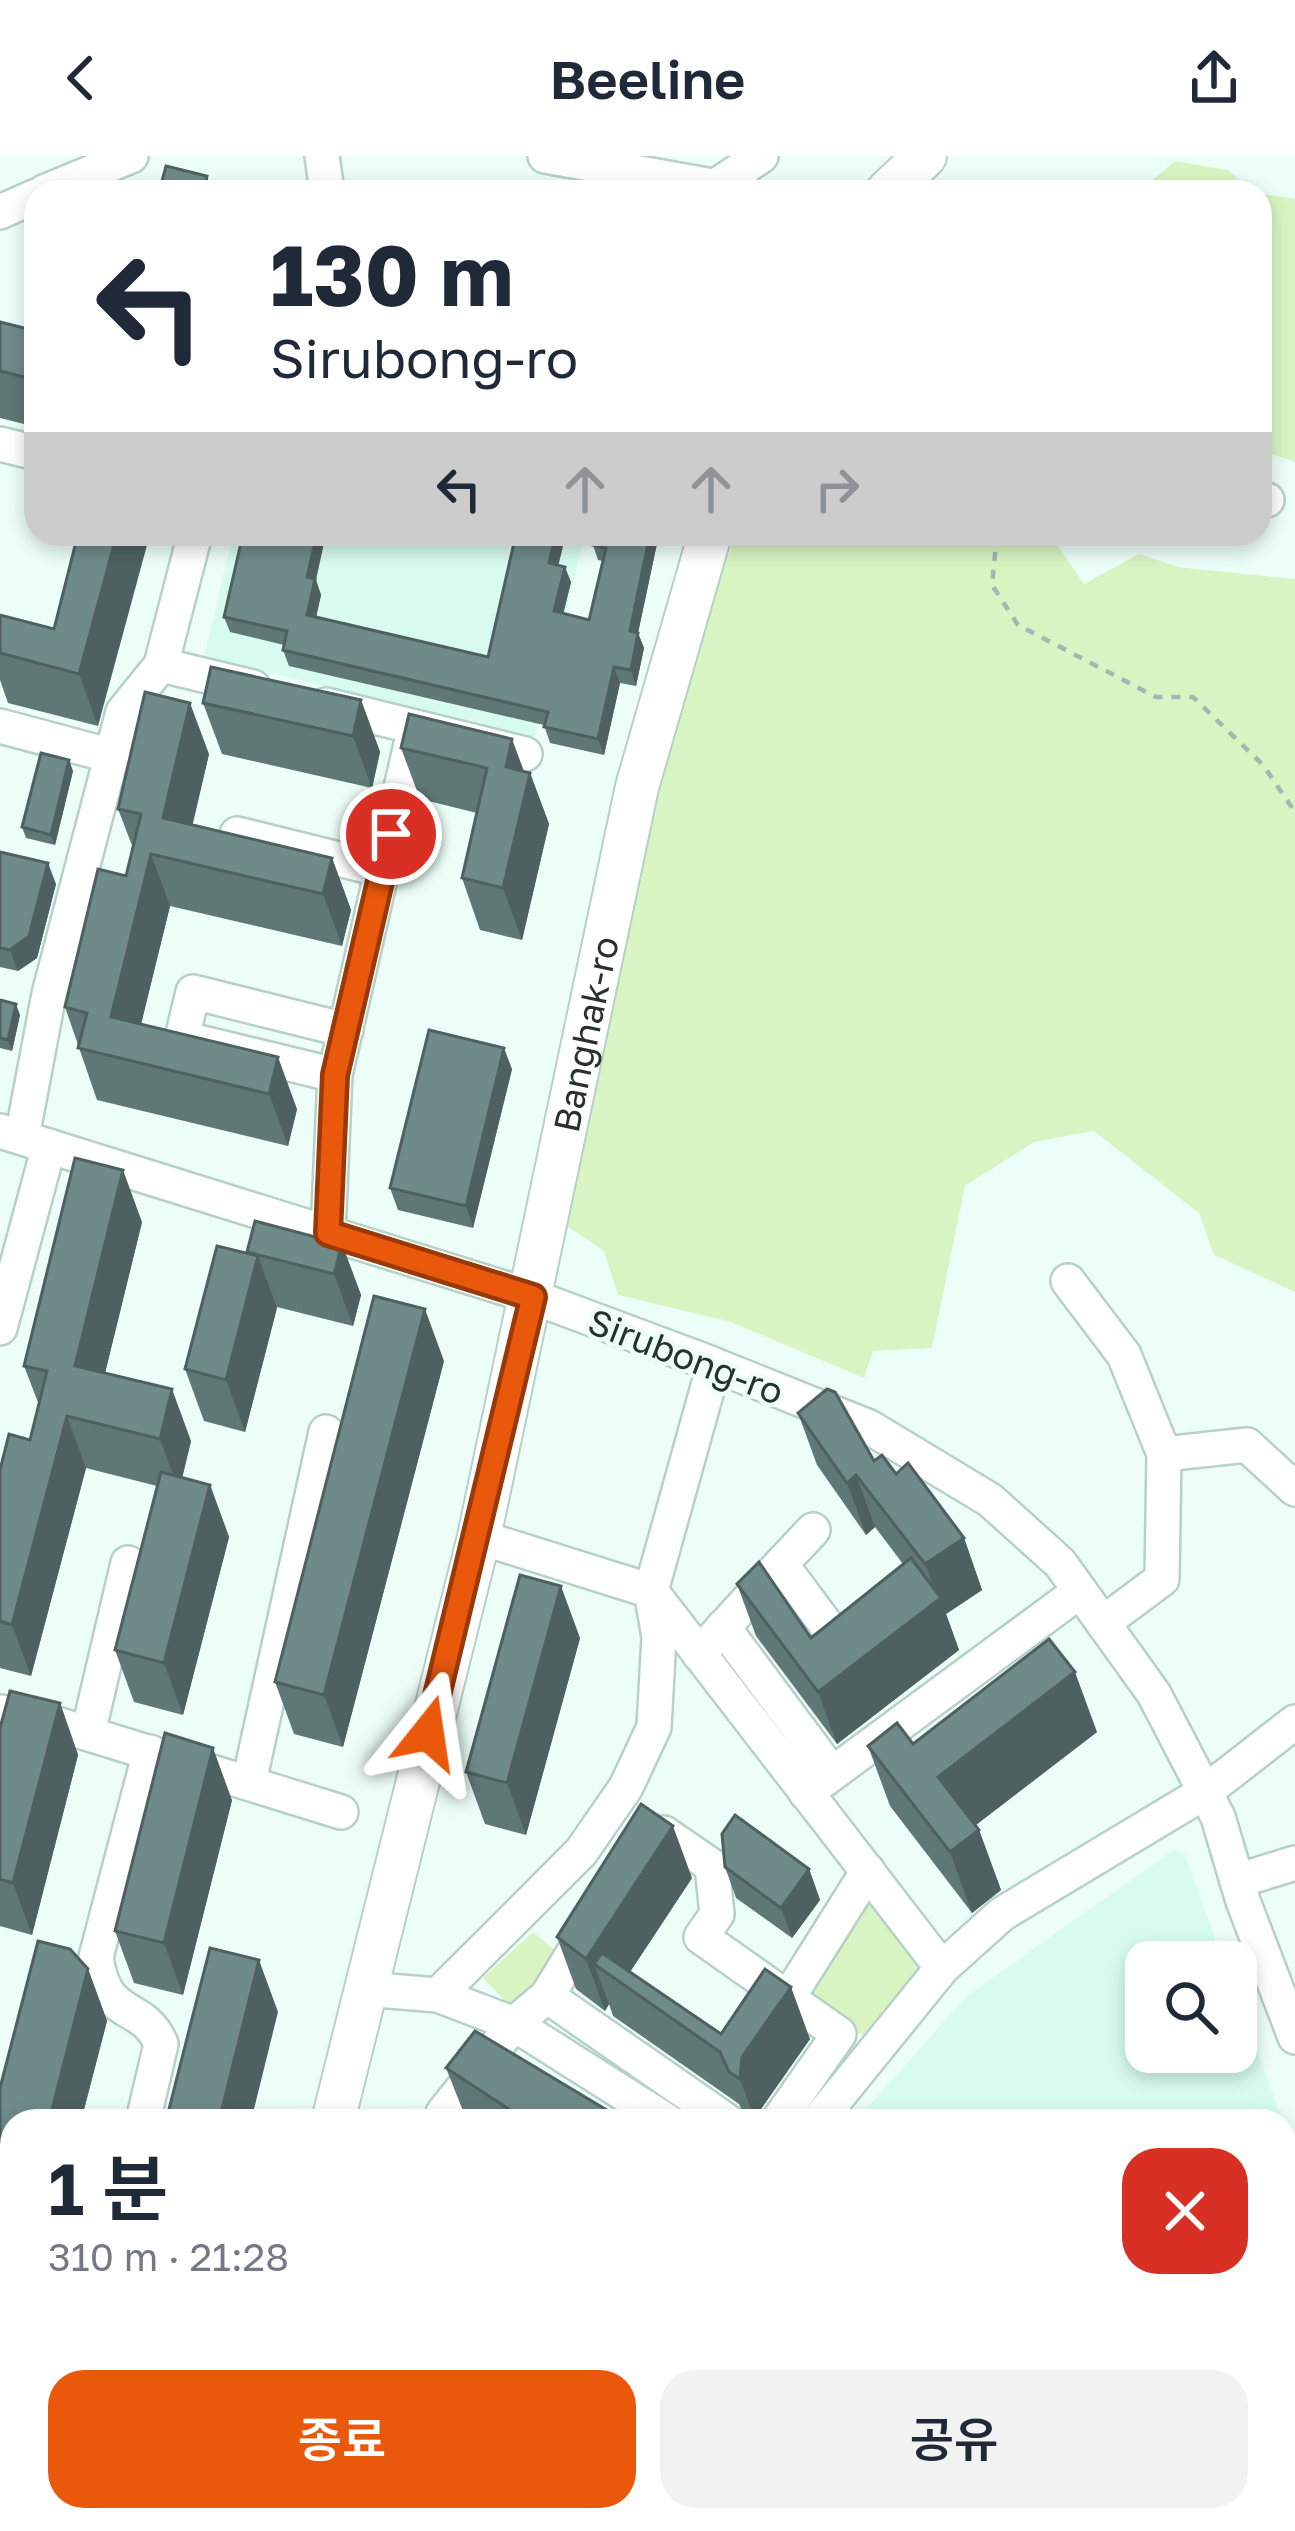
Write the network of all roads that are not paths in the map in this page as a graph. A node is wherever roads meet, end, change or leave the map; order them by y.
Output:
1 (131, 156) edge
2 (545, 156) edge
3 (761, 156) edge
4 (925, 156) edge
5 (74, 180) edge
6 (686, 180) edge
7 (740, 180) edge
8 (900, 180) edge
9 (192, 546) edge
10 (707, 546) edge
11 (161, 665) junction
12 (0, 726) edge
13 (415, 727) junction
14 (525, 754) dead end
15 (112, 756) junction
16 (237, 834) edge
17 (383, 870) junction
18 (346, 1030) junction
19 (335, 1075) junction
20 (24, 1138) edge
21 (328, 1233) junction
22 (1068, 1281) dead end
23 (533, 1297) junction
24 (0, 1328) edge
25 (714, 1365) junction
26 (326, 1432) dead end
27 (1164, 1454) junction
28 (1295, 1489) edge
29 (813, 1530) dead end
30 (479, 1538) junction
31 (128, 1563) dead end
32 (781, 1564) junction
33 (651, 1591) junction
34 (1081, 1591) junction
35 (1103, 1623) junction
36 (723, 1628) junction
37 (830, 1630) edge
38 (699, 1654) junction
39 (0, 1712) edge
40 (1295, 1722) edge
41 (88, 1733) junction
42 (150, 1752) junction
43 (820, 1757) dead end
44 (249, 1783) junction
45 (806, 1792) junction
46 (1205, 1792) junction
47 (341, 1812) dead end
48 (1295, 1864) edge
49 (868, 1871) junction
50 (1237, 1881) junction
51 (942, 1968) junction
52 (364, 1990) junction
53 (438, 1995) junction
54 (548, 1996) junction
55 (788, 1998) junction
56 (514, 2024) junction
57 (1295, 2037) edge
58 (489, 2054) junction
59 (524, 2077) edge
60 (146, 2109) edge
61 (336, 2109) edge
62 (445, 2109) edge
63 (648, 2109) edge
64 (711, 2109) edge
65 (786, 2109) edge
66 (828, 2109) edge

1 - 5 street
2 - 6 street
3 - 7 street
4 - 8 main road
9 - 11 street
10 - 23 main road, Banghak-ro
11 - 13 street
11 - 15 street
12 - 15 street
13 - 14 street
13 - 17 street
15 - 20 street
16 - 17 street
17 - 18 street
18 - 19 street
18 - 19 street
19 - 21 street
20 - 21 street, Sirubong-ro
20 - 24 street
21 - 23 street, Sirubong-ro
22 - 27 street
23 - 25 street, Sirubong-ro
23 - 30 main road, Banghak-ro
25 - 33 street
25 - 34 street, Sirubong-ro
26 - 44 street
27 - 28 street
27 - 35 street
29 - 32 street
30 - 33 street
30 - 52 main road, Banghak-ro
31 - 41 street
32 - 36 street
32 - 37 street
33 - 38 street
33 - 53 street
34 - 35 street, Sirubong-ro
34 - 45 street
35 - 46 street, Sirubong-ro
36 - 38 street
36 - 43 street
38 - 45 street
39 - 41 street
40 - 46 street
41 - 42 street
42 - 44 street
42 - 60 street
44 - 47 street
45 - 49 street
46 - 50 street, Sirubong-ro
46 - 51 street
48 - 50 street
49 - 51 street
49 - 55 street
50 - 57 street, Sirubong-ro
51 - 66 street
52 - 53 street
52 - 61 main road, Banghak-ro
53 - 56 street
54 - 55 street
54 - 56 street
54 - 64 street
55 - 65 street
56 - 58 street
56 - 63 street
58 - 59 street
58 - 62 street

